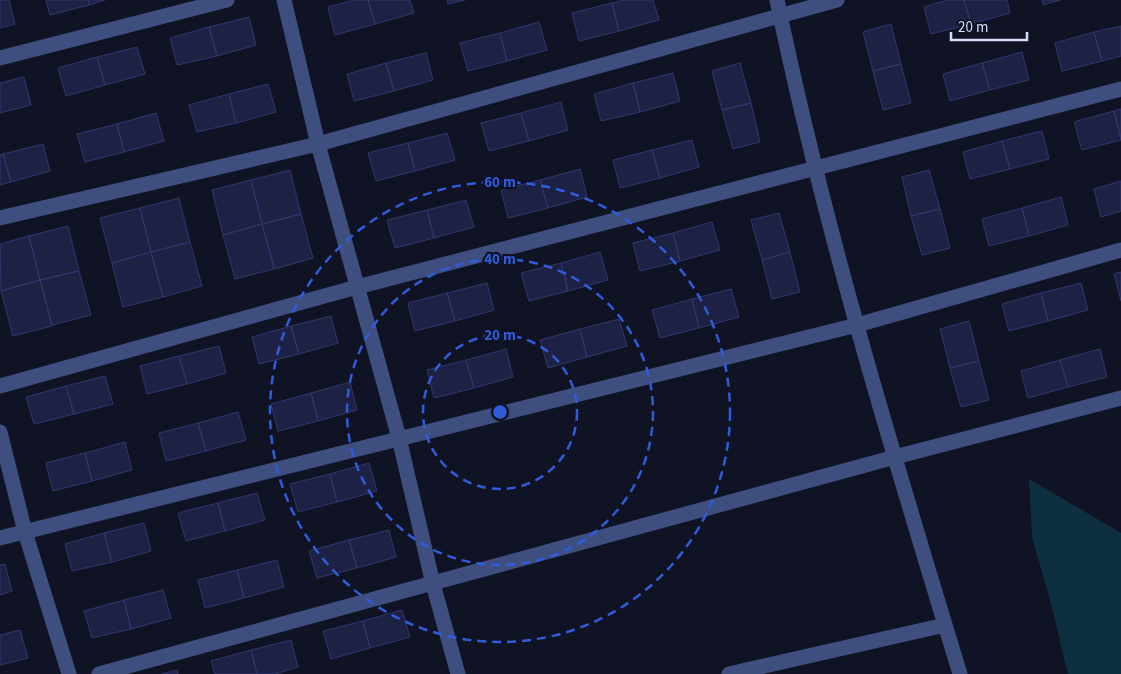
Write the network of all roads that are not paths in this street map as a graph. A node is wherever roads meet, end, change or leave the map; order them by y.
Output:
1 (227, 0) edge
2 (284, 0) edge
3 (777, 0) edge
4 (837, 0) edge
5 (780, 16) junction
6 (0, 58) edge
7 (1121, 88) edge
8 (318, 144) junction
9 (814, 169) junction
10 (0, 218) edge
11 (1121, 250) edge
12 (357, 287) junction
13 (857, 325) junction
14 (0, 386) edge
15 (1121, 398) edge
16 (0, 432) edge
17 (399, 438) junction
18 (895, 457) junction
19 (25, 532) junction
20 (0, 538) edge
21 (433, 584) junction
22 (945, 625) junction
23 (69, 674) edge
24 (99, 674) edge
25 (458, 674) edge
26 (730, 674) edge
27 (960, 674) edge

1 - 6 street
2 - 8 street
3 - 5 street
4 - 5 street
5 - 8 street
5 - 9 street
7 - 9 street
8 - 10 street
8 - 12 street
9 - 12 street
9 - 13 street
11 - 13 street
12 - 14 street
12 - 17 street
13 - 17 street
13 - 18 street
15 - 18 street
16 - 19 street
17 - 19 street
17 - 21 street
18 - 21 street
18 - 22 street
19 - 20 street
19 - 23 street
21 - 24 street
21 - 25 street
22 - 26 street
22 - 27 street

